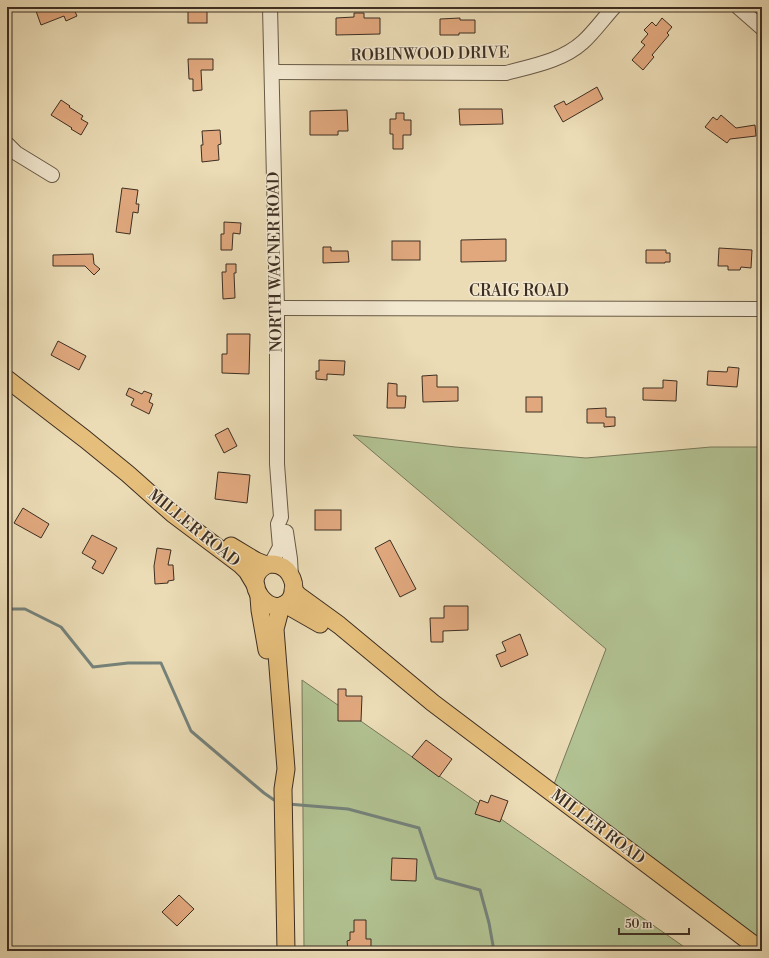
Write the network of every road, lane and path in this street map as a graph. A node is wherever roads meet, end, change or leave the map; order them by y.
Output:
1 (270, 7) edge
2 (614, 7) edge
3 (738, 7) edge
4 (762, 28) edge
5 (272, 72) junction
6 (7, 144) edge
7 (52, 175) dead end
8 (277, 308) junction
9 (762, 309) edge
10 (7, 380) edge
11 (128, 474) junction
12 (280, 517) junction
13 (269, 565) junction
14 (258, 591) junction
15 (288, 594) junction
16 (284, 799) junction
17 (286, 951) edge
18 (762, 951) edge

1 - 5 street, NORTH WAGNER ROAD
2 - 5 street, ROBINWOOD DRIVE
3 - 4 street
5 - 8 street, NORTH WAGNER ROAD
6 - 7 street
8 - 9 street, CRAIG ROAD
8 - 12 street, NORTH WAGNER ROAD
10 - 11 main road, MILLER ROAD
11 - 13 main road, MILLER ROAD
11 - 14 main road, MILLER ROAD
12 - 13 street, NORTH WAGNER ROAD
12 - 15 street, NORTH WAGNER ROAD
13 - 14 main road
13 - 15 main road
14 - 15 main road
14 - 16 main road, NORTH WAGNER ROAD
15 - 16 main road, NORTH WAGNER ROAD
15 - 18 main road, MILLER ROAD
16 - 17 main road, NORTH WAGNER ROAD

